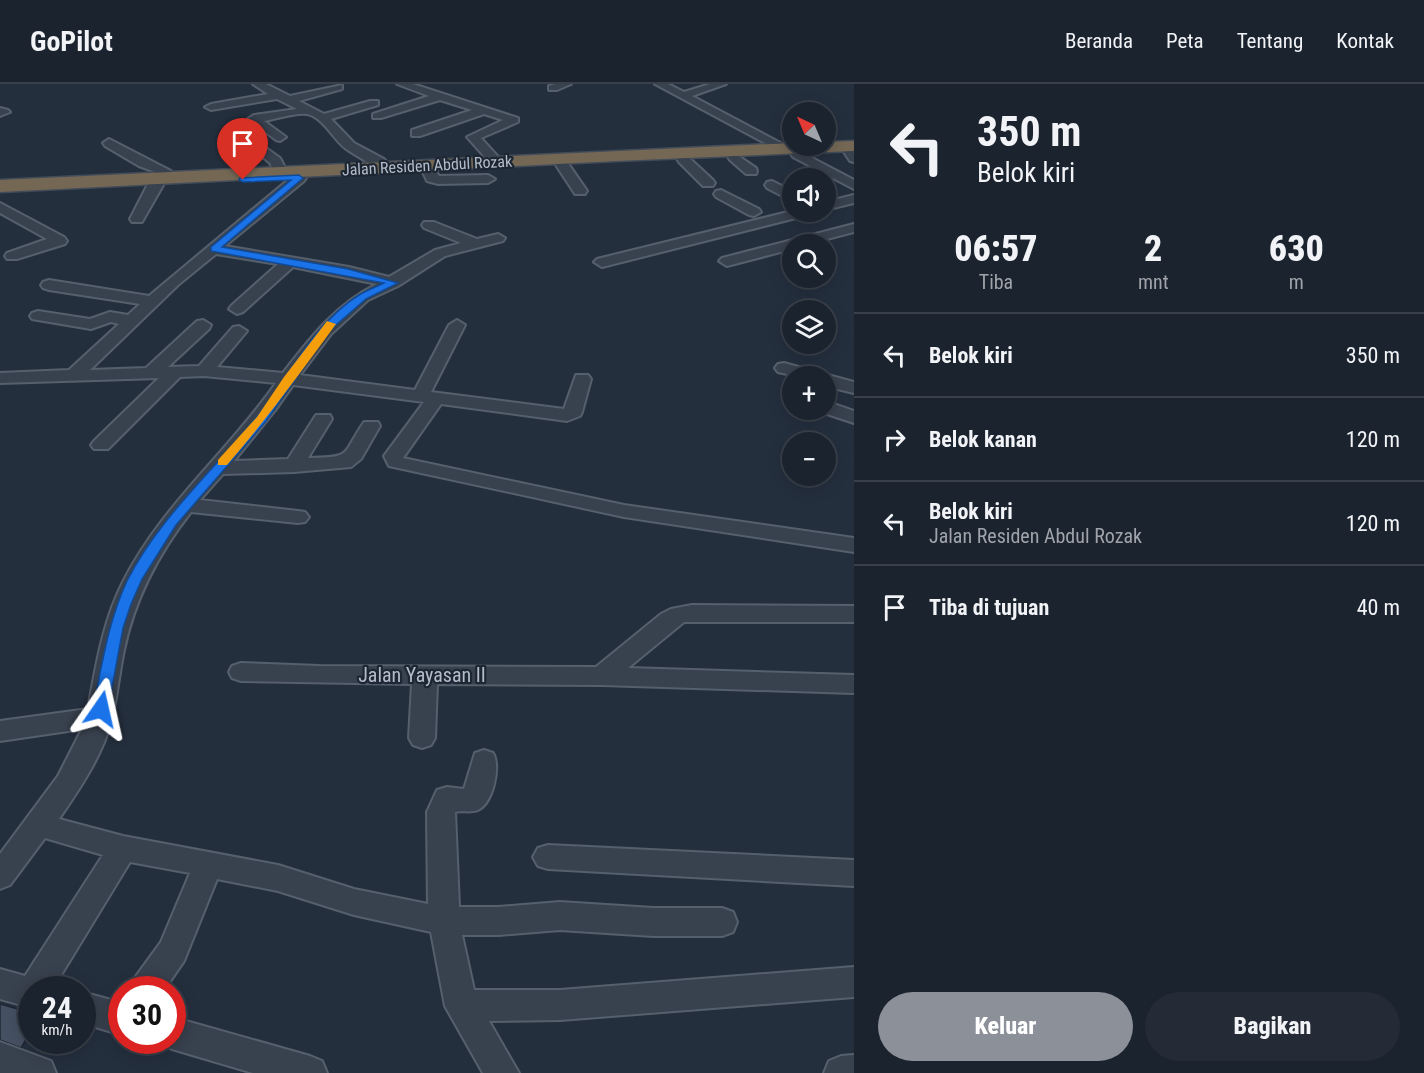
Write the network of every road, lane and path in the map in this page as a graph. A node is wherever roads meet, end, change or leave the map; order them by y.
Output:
1 (262, 84) edge
2 (402, 84) edge
3 (566, 84) edge
4 (660, 84) edge
5 (721, 84) edge
6 (338, 87) dead end
7 (553, 88) dead end
8 (685, 95) junction
9 (441, 96) junction
10 (284, 97) junction
11 (374, 103) dead end
12 (211, 107) dead end
13 (310, 110) junction
14 (485, 110) junction
15 (377, 117) dead end
16 (323, 118) junction
17 (416, 133) dead end
18 (280, 137) dead end
19 (109, 144) dead end
20 (255, 144) dead end
21 (782, 146) edge
22 (782, 152) edge
23 (782, 152) edge
24 (836, 153) edge
25 (853, 154) edge
26 (800, 156) edge
27 (734, 157) junction
28 (683, 159) junction
29 (562, 165) junction
30 (821, 167) junction
31 (386, 168) junction
32 (492, 170) junction
33 (751, 171) dead end
34 (429, 172) junction
35 (290, 175) junction
36 (158, 181) junction
37 (708, 183) dead end
38 (772, 185) dead end
39 (854, 185) edge
40 (0, 186) edge
41 (854, 190) edge
42 (0, 191) edge
43 (580, 191) dead end
44 (782, 191) edge
45 (721, 194) dead end
46 (836, 199) edge
47 (854, 199) edge
48 (836, 201) edge
49 (836, 205) edge
50 (782, 206) edge
51 (0, 207) edge
52 (754, 213) junction
53 (854, 214) edge
54 (782, 217) edge
55 (137, 219) dead end
56 (706, 223) dead end
57 (429, 225) dead end
58 (854, 228) edge
59 (498, 238) dead end
60 (474, 243) junction
61 (214, 249) junction
62 (12, 255) dead end
63 (727, 261) dead end
64 (286, 262) junction
65 (602, 262) dead end
66 (393, 283) junction
67 (49, 285) dead end
68 (152, 301) junction
69 (237, 309) dead end
70 (38, 315) dead end
71 (131, 321) junction
72 (203, 325) dead end
73 (457, 325) dead end
74 (239, 332) dead end
75 (204, 371) junction
76 (152, 372) junction
77 (175, 372) junction
78 (73, 376) junction
79 (0, 378) edge
80 (288, 379) junction
81 (582, 379) dead end
82 (836, 383) edge
83 (854, 388) edge
84 (428, 397) junction
85 (836, 411) edge
86 (854, 417) edge
87 (323, 419) dead end
88 (371, 426) dead end
89 (101, 445) dead end
90 (294, 466) junction
91 (217, 468) junction
92 (185, 505) junction
93 (298, 517) dead end
94 (854, 545) edge
95 (854, 614) edge
96 (241, 672) dead end
97 (426, 675) junction
98 (602, 676) junction
99 (854, 684) edge
100 (99, 717) junction
101 (0, 731) edge
102 (422, 738) dead end
103 (484, 760) dead end
104 (39, 825) junction
105 (123, 848) junction
106 (548, 857) dead end
107 (208, 865) junction
108 (854, 873) edge
109 (0, 876) edge
110 (444, 921) junction
111 (722, 922) dead end
112 (42, 976) edge
113 (155, 976) edge
114 (854, 982) edge
115 (0, 984) edge
116 (18, 988) edge
117 (461, 1006) junction
118 (186, 1038) edge
119 (0, 1059) edge
120 (854, 1072) edge
121 (39, 1073) edge
122 (310, 1073) edge
123 (502, 1073) edge
124 (841, 1073) edge

1 - 10 street
2 - 9 street
3 - 7 street
4 - 8 street
5 - 8 street
6 - 10 street
8 - 21 street
9 - 14 street
9 - 15 street
10 - 12 street
10 - 13 street
11 - 16 street
13 - 16 street
13 - 18 street
14 - 17 street
14 - 32 street
16 - 31 street
19 - 36 street
20 - 35 street
22 - 27 highway, Jalan Residen Abdul Rozak
23 - 32 highway, Jalan Residen Abdul Rozak
24 - 25 highway, Jalan Residen Abdul Rozak
25 - 30 street
26 - 30 street
27 - 28 highway, Jalan Residen Abdul Rozak
27 - 33 street
28 - 29 highway, Jalan Residen Abdul Rozak
28 - 37 street
29 - 34 highway, Jalan Residen Abdul Rozak
29 - 43 street
30 - 39 street
31 - 32 highway, Jalan Residen Abdul Rozak
31 - 35 highway, Jalan Residen Abdul Rozak
32 - 34 street
34 - 35 highway, Jalan Residen Abdul Rozak
35 - 36 highway, Jalan Residen Abdul Rozak
35 - 61 street
36 - 40 highway, Jalan Residen Abdul Rozak
36 - 42 highway, Jalan Residen Abdul Rozak
36 - 55 street
38 - 44 street
41 - 46 street
45 - 52 street
47 - 48 street
49 - 53 street
50 - 52 street
51 - 62 street
52 - 56 street
54 - 65 street
57 - 60 street
58 - 63 street
59 - 60 street
60 - 66 street
61 - 64 street
61 - 68 street
64 - 66 street
64 - 69 street
66 - 80 street
67 - 68 street
68 - 71 street
70 - 71 street
71 - 78 street
72 - 76 street
73 - 84 street
74 - 75 street
75 - 77 street
75 - 80 street
76 - 77 street
76 - 78 street
77 - 89 street
78 - 79 street
80 - 84 street
80 - 91 street
81 - 84 street
82 - 83 street
84 - 94 street
85 - 86 street
87 - 90 street
88 - 90 street
90 - 91 street
91 - 92 street
92 - 93 street
92 - 100 street
95 - 98 street
96 - 97 street, Jalan Yayasan II
97 - 98 street, Jalan Yayasan II
97 - 102 street
98 - 99 street, Jalan Yayasan II
100 - 101 street
100 - 104 street
103 - 110 street
104 - 105 street
104 - 109 street
105 - 107 street
105 - 112 street
106 - 108 street
107 - 110 street
107 - 113 street
110 - 111 street
110 - 117 street
114 - 117 street
115 - 116 street
117 - 123 street
118 - 122 street
119 - 121 street
120 - 124 street

